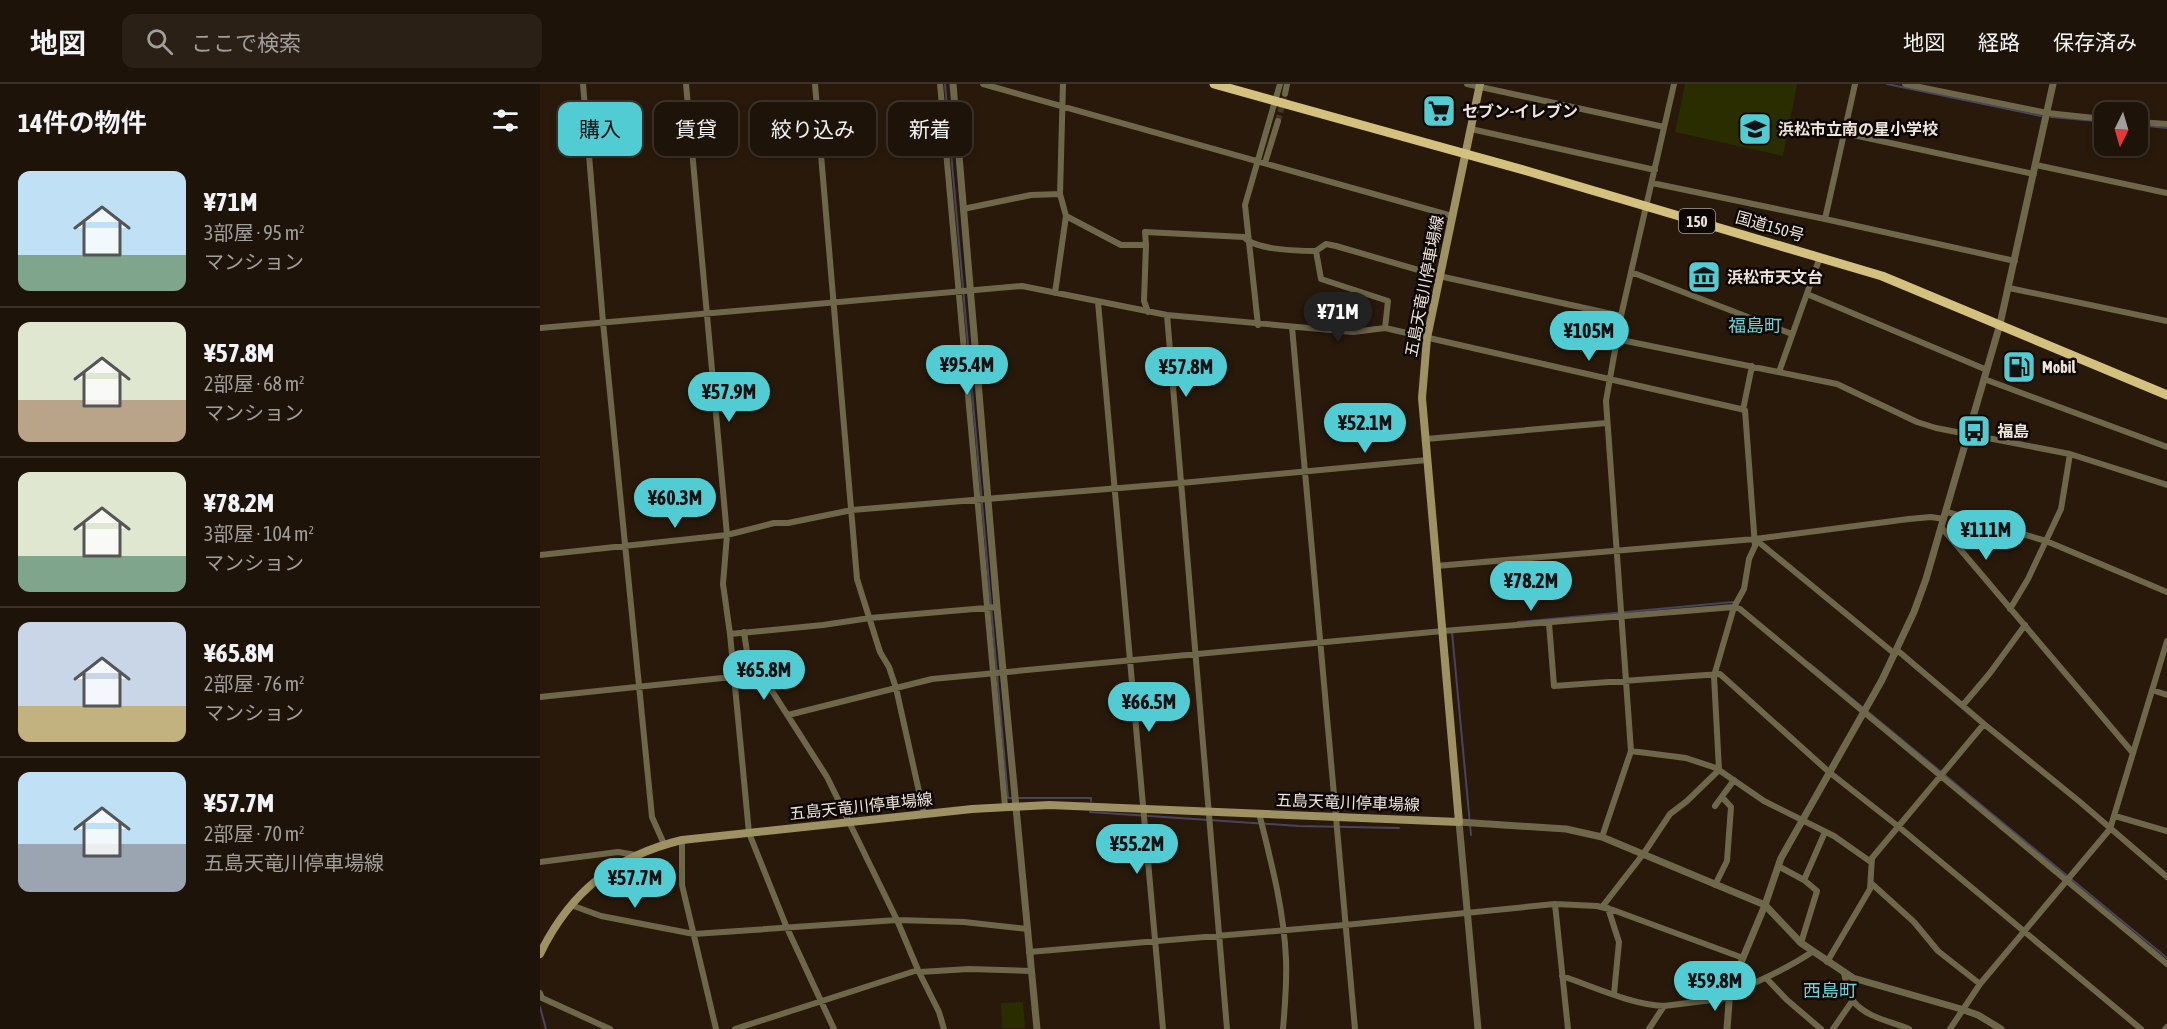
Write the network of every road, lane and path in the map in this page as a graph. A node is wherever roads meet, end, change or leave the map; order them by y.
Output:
1 (583, 84) edge
2 (686, 84) edge
3 (815, 84) edge
4 (940, 84) edge
5 (953, 84) edge
6 (983, 84) edge
7 (1063, 84) edge
8 (1214, 84) edge
9 (1280, 84) edge
10 (1287, 84) edge
11 (1467, 84) edge
12 (1674, 84) edge
13 (1855, 84) edge
14 (1905, 84) edge
15 (2053, 84) edge
16 (1480, 85) edge
17 (1285, 94) tunnel mouth
18 (1276, 102) junction
19 (1062, 106) junction
20 (2047, 112) junction
21 (2094, 118) edge
22 (1278, 121) tunnel mouth
23 (2148, 123) edge
24 (2167, 124) edge
25 (1664, 127) junction
26 (1471, 129) junction
27 (1844, 133) junction
28 (1466, 155) junction
29 (1258, 161) junction
30 (1265, 163) junction
31 (2036, 165) junction
32 (1655, 171) junction
33 (2034, 174) junction
34 (1652, 183) junction
35 (2167, 193) edge
36 (1060, 194) junction
37 (1646, 206) junction
38 (963, 208) junction
39 (1066, 216) junction
40 (1452, 216) junction
41 (1825, 219) junction
42 (1248, 242) junction
43 (1146, 245) junction
44 (1316, 251) junction
45 (1820, 256) junction
46 (2015, 261) junction
47 (1631, 272) junction
48 (1439, 276) junction
49 (2009, 288) junction
50 (964, 291) junction
51 (1055, 293) junction
52 (1806, 294) junction
53 (835, 302) junction
54 (1098, 302) junction
55 (1148, 312) junction
56 (707, 313) junction
57 (1167, 315) junction
58 (1621, 316) junction
59 (2167, 321) edge
60 (603, 322) junction
61 (2000, 324) junction
62 (1258, 325) junction
63 (1292, 327) junction
64 (540, 328) edge
65 (1385, 328) junction
66 (1572, 330) dead end
67 (1792, 334) junction
68 (1427, 338) junction
69 (1618, 339) junction
70 (1752, 366) junction
71 (1987, 370) junction
72 (1779, 372) junction
73 (1611, 379) junction
74 (1984, 379) junction
75 (2167, 395) edge
76 (1743, 410) junction
77 (1607, 423) junction
78 (1969, 434) junction
79 (1426, 439) junction
80 (2167, 447) edge
81 (2070, 454) junction
82 (1427, 460) junction
83 (1305, 471) junction
84 (1181, 483) junction
85 (2167, 484) edge
86 (1115, 487) junction
87 (978, 500) junction
88 (988, 500) junction
89 (852, 510) junction
90 (1946, 515) junction
91 (1942, 528) junction
92 (727, 535) junction
93 (1755, 539) junction
94 (2046, 541) junction
95 (625, 547) junction
96 (1616, 552) junction
97 (540, 555) edge
98 (1436, 566) junction
99 (2167, 592) edge
100 (997, 607) junction
101 (1734, 607) junction
102 (987, 608) junction
103 (2010, 609) junction
104 (1621, 617) junction
105 (870, 618) junction
106 (1549, 623) junction
107 (2025, 625) junction
108 (1443, 631) junction
109 (744, 632) junction
110 (730, 634) junction
111 (2167, 641) edge
112 (1320, 644) junction
113 (1896, 652) junction
114 (1196, 655) junction
115 (1131, 661) junction
116 (994, 673) junction
117 (1004, 673) junction
118 (761, 674) junction
119 (1714, 676) junction
120 (733, 678) junction
121 (1625, 682) junction
122 (639, 687) junction
123 (896, 688) junction
124 (2152, 690) junction
125 (2167, 695) edge
126 (540, 697) edge
127 (1963, 705) junction
128 (1863, 712) junction
129 (788, 715) junction
130 (1984, 724) junction
131 (1631, 751) junction
132 (2133, 753) junction
133 (1719, 770) junction
134 (1829, 772) junction
135 (1941, 778) junction
136 (1734, 780) junction
137 (1722, 797) junction
138 (1005, 806) junction
139 (1016, 806) junction
140 (1715, 806) dead end
141 (1143, 808) junction
142 (1209, 811) junction
143 (1259, 813) junction
144 (924, 814) junction
145 (2115, 816) junction
146 (1335, 817) junction
147 (1802, 821) junction
148 (848, 822) junction
149 (1459, 822) junction
150 (1899, 827) junction
151 (2110, 829) junction
152 (2167, 831) edge
153 (749, 832) junction
154 (1825, 832) junction
155 (1602, 837) junction
156 (682, 840) junction
157 (664, 844) junction
158 (1644, 853) junction
159 (636, 855) junction
160 (540, 862) edge
161 (1871, 862) junction
162 (1778, 866) junction
163 (2167, 877) edge
164 (2066, 879) junction
165 (1804, 880) junction
166 (1871, 883) junction
167 (1715, 885) junction
168 (570, 904) junction
169 (1555, 904) junction
170 (1765, 905) junction
171 (1605, 908) junction
172 (1467, 912) junction
173 (897, 920) junction
174 (1345, 926) junction
175 (787, 928) junction
176 (1028, 929) junction
177 (1284, 930) junction
178 (2024, 932) junction
179 (694, 934) junction
180 (1219, 936) junction
181 (1156, 941) junction
182 (1801, 943) junction
183 (1029, 952) junction
184 (1812, 952) junction
185 (540, 954) edge
186 (1743, 958) junction
187 (1827, 962) junction
188 (2167, 964) edge
189 (1031, 970) junction
190 (919, 971) junction
191 (1844, 973) junction
192 (1562, 976) junction
193 (1767, 979) junction
194 (1980, 984) junction
195 (540, 993) edge
196 (1614, 994) junction
197 (1728, 996) junction
198 (1853, 1000) junction
199 (820, 1001) junction
200 (1664, 1006) junction
201 (1961, 1009) junction
202 (594, 1025) edge
203 (610, 1029) edge
204 (716, 1029) edge
205 (735, 1029) edge
206 (834, 1029) edge
207 (944, 1029) edge
208 (1037, 1029) edge
209 (1163, 1029) edge
210 (1227, 1029) edge
211 (1283, 1029) edge
212 (1355, 1029) edge
213 (1478, 1029) edge
214 (1568, 1029) edge
215 (1649, 1029) edge
216 (1727, 1029) edge
217 (1821, 1029) edge
218 (1833, 1029) edge
219 (1909, 1029) edge
220 (1950, 1029) edge
221 (2001, 1029) edge
222 (2141, 1029) edge

1 - 60 street
2 - 56 street
3 - 53 street
4 - 50 street
5 - 38 street
6 - 19 street
7 - 19 street
8 - 18 highway, 国道150号 / 150
9 - 18 street
10 - 17 street
11 - 16 street
12 - 25 street
13 - 27 street
14 - 20 street
15 - 20 street
16 - 25 street
16 - 26 main road, 五島天竜川停車場線
18 - 28 highway, 国道150号 / 150
18 - 29 street
19 - 29 street
19 - 36 street
20 - 21 street
20 - 31 street
22 - 30 street
23 - 24 street
25 - 32 street
26 - 28 main road, 五島天竜川停車場線
26 - 32 street
27 - 33 street
27 - 41 street
28 - 37 highway, 国道150号 / 150
28 - 40 main road, 五島天竜川停車場線
29 - 30 street
29 - 42 street
30 - 40 street
31 - 33 street
31 - 35 street
32 - 34 street
33 - 46 street
34 - 37 street
34 - 41 street
36 - 38 street
36 - 39 street
37 - 45 highway, 国道150号 / 150
37 - 47 street
38 - 50 street
39 - 43 street
39 - 51 street
40 - 48 main road, 五島天竜川停車場線
41 - 46 street
42 - 43 street
42 - 44 street
42 - 62 street
43 - 55 street
44 - 48 street
44 - 65 street
45 - 52 street
45 - 61 highway, 国道150号 / 150
46 - 49 street
47 - 58 street
47 - 67 street
48 - 58 street
48 - 68 main road, 五島天竜川停車場線
49 - 59 street
49 - 61 street
50 - 51 street
50 - 53 street
50 - 87 street
50 - 88 street
51 - 54 street
52 - 67 street
52 - 71 street
53 - 56 street
53 - 89 street
54 - 55 street
54 - 86 street
55 - 57 street
56 - 60 street
56 - 92 street
57 - 62 street
57 - 84 street
58 - 69 street
60 - 64 street
60 - 95 street
61 - 71 street
61 - 75 highway, 国道150号 / 150
62 - 63 street
63 - 65 street
63 - 83 street
65 - 68 street
66 - 69 street
67 - 72 street
68 - 73 street
68 - 79 main road, 五島天竜川停車場線
69 - 70 street
69 - 73 street
70 - 72 street
70 - 76 street
71 - 74 street
72 - 78 street
73 - 76 street
73 - 77 street
74 - 78 street
74 - 80 street
76 - 93 street
77 - 79 street
77 - 96 street
78 - 81 street
78 - 90 street
79 - 82 main road, 五島天竜川停車場線
81 - 85 street
81 - 94 street
82 - 83 street
82 - 98 main road, 五島天竜川停車場線
83 - 84 street
83 - 112 street
84 - 86 street
84 - 114 street
86 - 88 street
86 - 115 street
87 - 88 street
87 - 89 street
87 - 102 street
88 - 100 street
89 - 92 street
89 - 105 street
90 - 91 street
90 - 93 street
90 - 94 street
91 - 103 street
91 - 113 street
92 - 95 street
92 - 110 street
93 - 96 street
93 - 101 street
93 - 113 street
94 - 99 street
94 - 103 street
95 - 97 street
95 - 122 street
96 - 98 street
96 - 104 street
98 - 108 main road, 五島天竜川停車場線
100 - 102 street
100 - 117 street
101 - 104 street
101 - 119 street
101 - 128 street
102 - 105 street
102 - 116 street
103 - 107 street
104 - 106 street
104 - 121 street
105 - 109 street
105 - 123 street
106 - 108 street
106 - 121 street
107 - 127 street
107 - 132 street
108 - 112 street
108 - 149 main road, 五島天竜川停車場線
109 - 110 street
109 - 118 street
110 - 120 street
111 - 124 street
112 - 114 street
112 - 146 street
113 - 127 street
113 - 128 street
114 - 115 street
114 - 142 street
115 - 117 street
115 - 141 street
116 - 117 street
116 - 123 street
116 - 138 street
117 - 139 street
118 - 120 street
118 - 129 street
119 - 121 street
119 - 133 street
119 - 134 street
120 - 122 street
120 - 153 street
121 - 131 street
122 - 126 street
122 - 157 street
123 - 129 street
123 - 144 street
124 - 125 street
124 - 132 street
127 - 130 street
128 - 134 street
128 - 135 street
129 - 148 street
130 - 135 street
130 - 151 street
131 - 133 street
131 - 155 street
132 - 145 street
133 - 136 street
133 - 158 street
134 - 147 street
134 - 150 street
135 - 150 street
135 - 164 street
136 - 137 street
136 - 147 street
137 - 140 street
137 - 167 street
138 - 139 main road, 五島天竜川停車場線
138 - 144 main road, 五島天竜川停車場線
139 - 141 main road, 五島天竜川停車場線
139 - 176 street
141 - 142 main road, 五島天竜川停車場線
141 - 181 street
142 - 143 main road, 五島天竜川停車場線
142 - 180 street
143 - 146 main road, 五島天竜川停車場線
143 - 177 street
144 - 148 main road, 五島天竜川停車場線
145 - 151 street
145 - 152 street
146 - 149 main road, 五島天竜川停車場線
146 - 174 street
147 - 154 street
147 - 162 street
148 - 153 main road, 五島天竜川停車場線
148 - 173 street
149 - 155 street
149 - 172 street
150 - 161 street
150 - 178 street
151 - 163 street
151 - 164 street
153 - 156 main road, 五島天竜川停車場線
153 - 175 street
154 - 161 street
154 - 165 street
155 - 158 street
156 - 157 main road, 五島天竜川停車場線
156 - 179 street
157 - 159 main road, 五島天竜川停車場線
158 - 167 street
158 - 171 street
159 - 160 street
159 - 168 main road, 五島天竜川停車場線
161 - 166 street
162 - 165 street
162 - 170 street
164 - 178 street
164 - 188 street
165 - 182 street
166 - 187 street
166 - 194 street
167 - 170 street
168 - 179 street
168 - 185 main road, 五島天竜川停車場線
169 - 171 street
169 - 172 street
169 - 192 street
170 - 182 street
170 - 186 street
171 - 186 street
171 - 196 street
172 - 174 street
172 - 213 street
173 - 175 street
173 - 176 street
173 - 190 street
174 - 177 street
174 - 212 street
175 - 179 street
175 - 199 street
176 - 183 street
177 - 180 street
177 - 211 street
178 - 194 street
178 - 222 street
179 - 204 street
180 - 181 street
180 - 210 street
181 - 183 street
181 - 209 street
182 - 184 street
183 - 189 street
184 - 187 street
184 - 193 street
186 - 197 street
187 - 191 street
189 - 190 street
189 - 208 street
190 - 199 street
190 - 207 street
191 - 198 street
191 - 201 street
192 - 196 street
192 - 214 street
193 - 197 street
193 - 217 street
194 - 201 street
195 - 202 street
196 - 200 street
197 - 200 street
197 - 216 street
198 - 218 street
198 - 219 street
199 - 205 street
199 - 206 street
200 - 215 street
201 - 220 street
201 - 221 street
202 - 203 street

